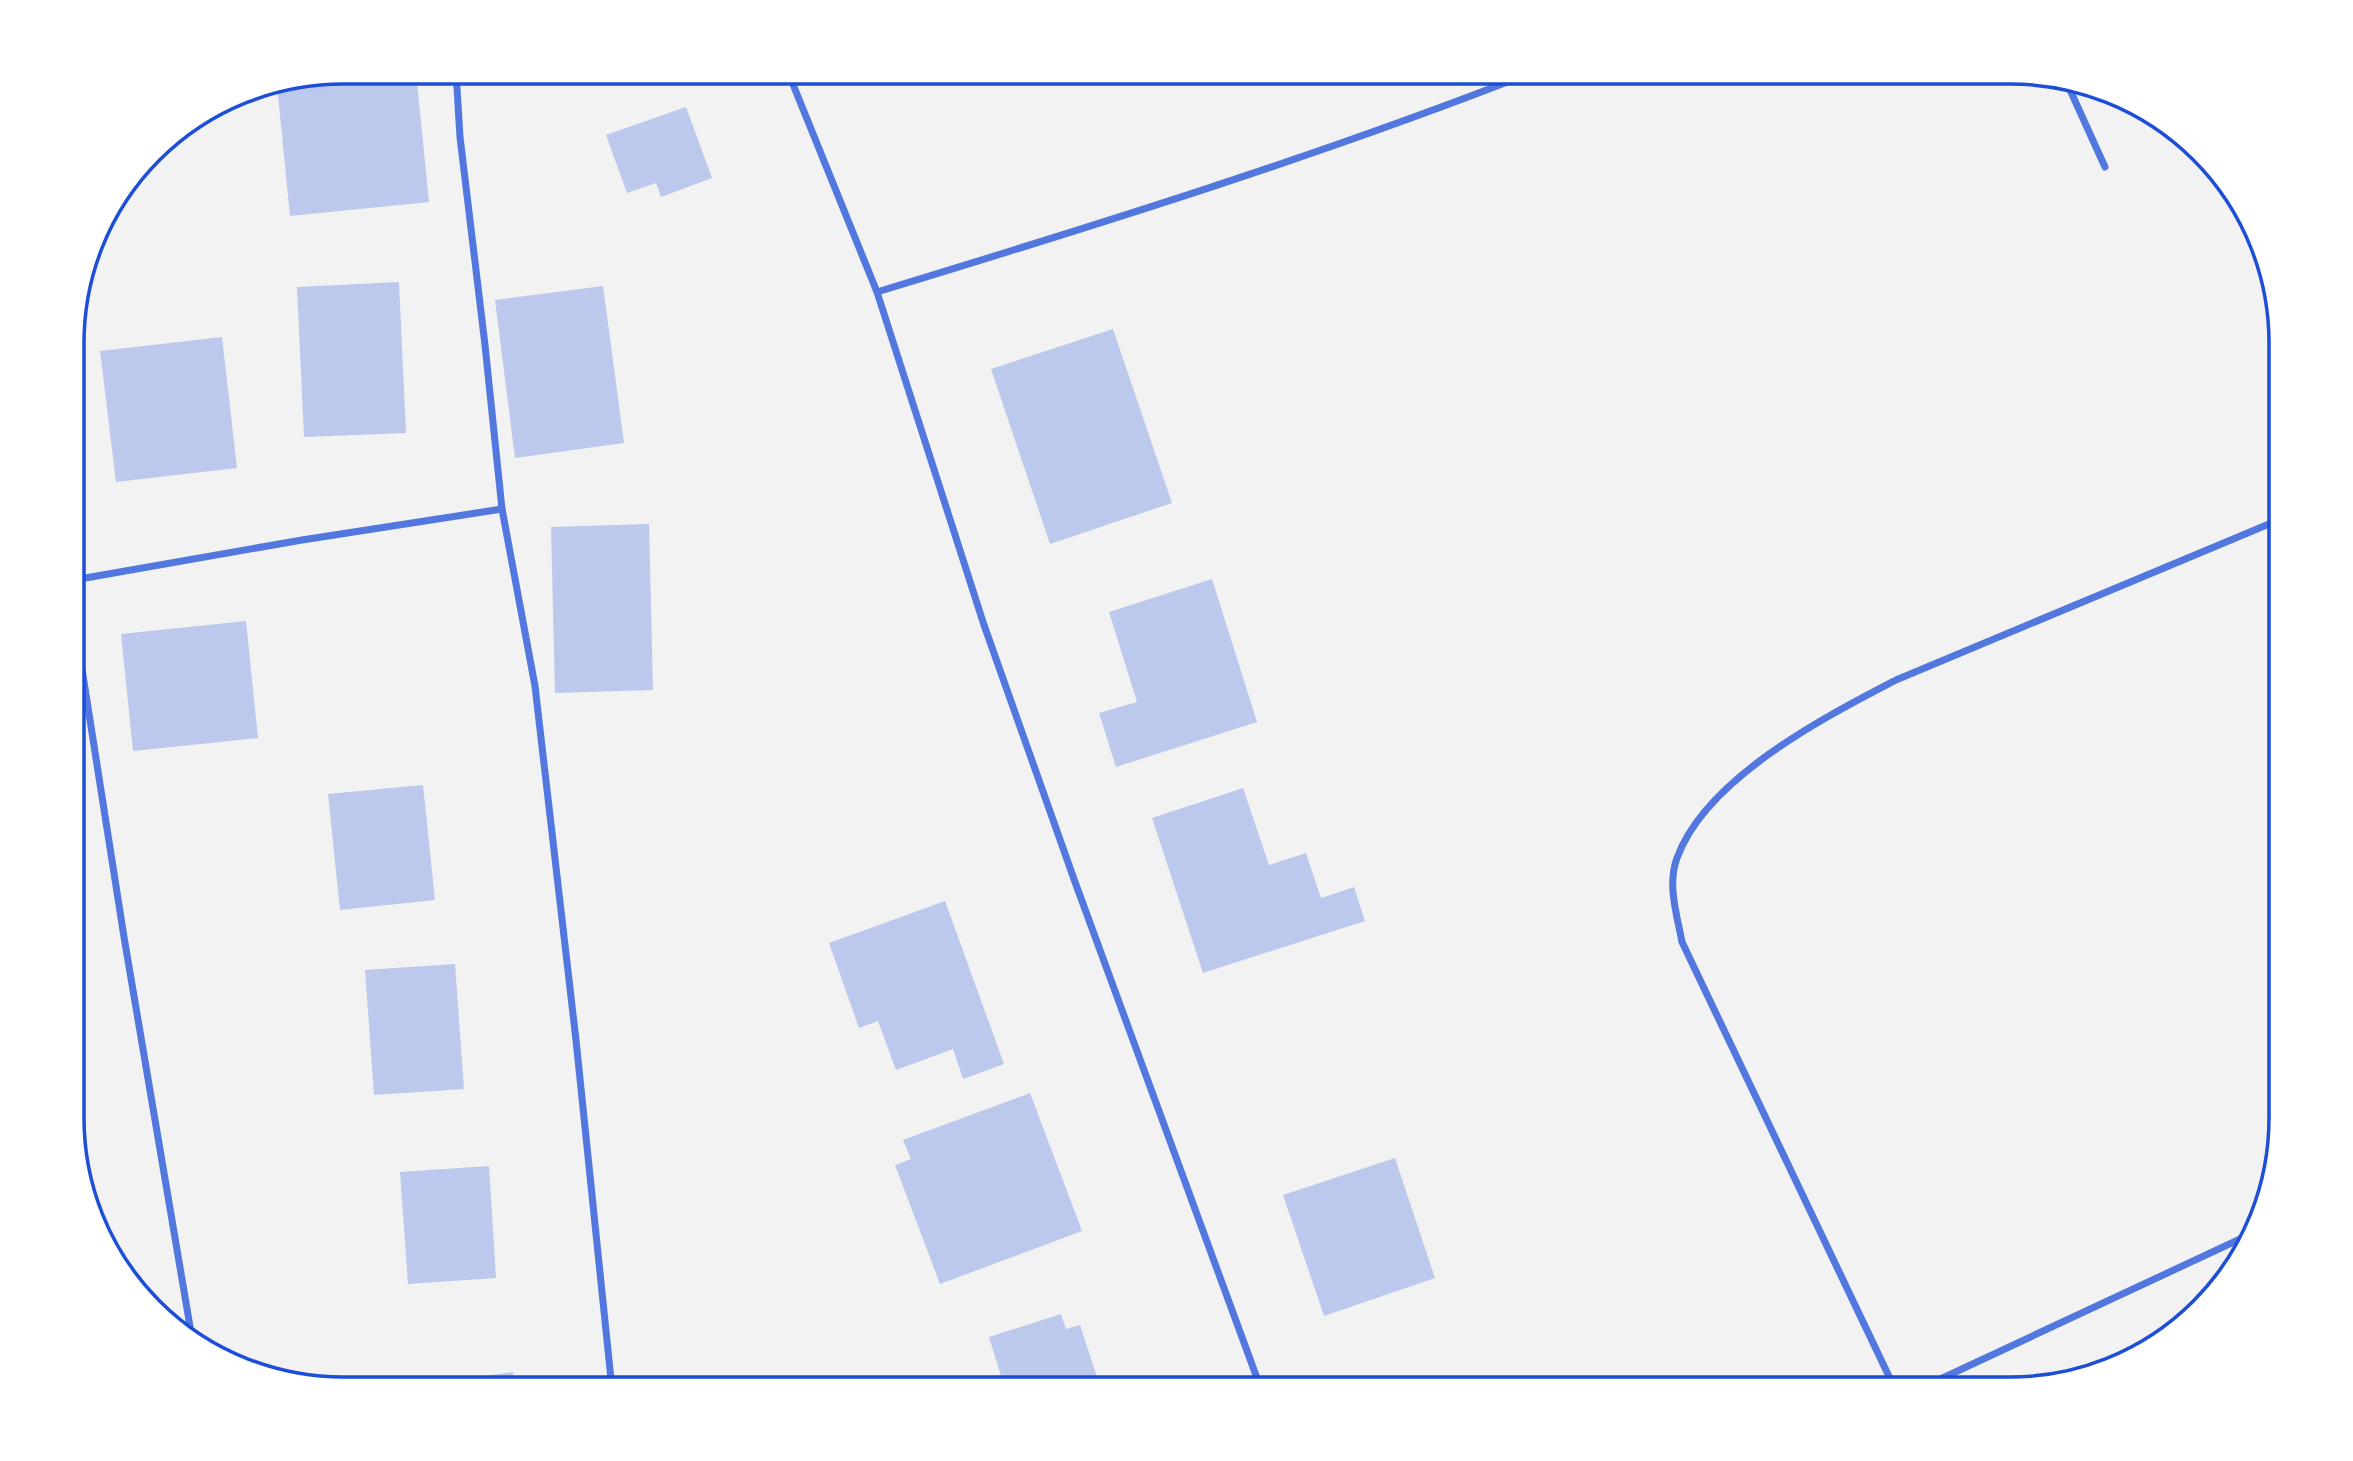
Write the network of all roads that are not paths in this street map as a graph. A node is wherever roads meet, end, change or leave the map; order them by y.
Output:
1 (457, 84) edge
2 (793, 84) edge
3 (1499, 84) edge
4 (2071, 91) edge
5 (2105, 167) dead end
6 (877, 292) junction
7 (502, 509) junction
8 (2269, 524) edge
9 (84, 578) edge
10 (84, 682) edge
11 (2238, 1240) edge
12 (190, 1327) edge
13 (611, 1377) edge
14 (1257, 1377) edge
15 (1889, 1377) edge
16 (1945, 1377) edge

1 - 7 street
2 - 6 street
3 - 6 street
4 - 5 street
6 - 14 street
7 - 9 street
7 - 13 street
8 - 15 street
10 - 12 street
11 - 16 street

